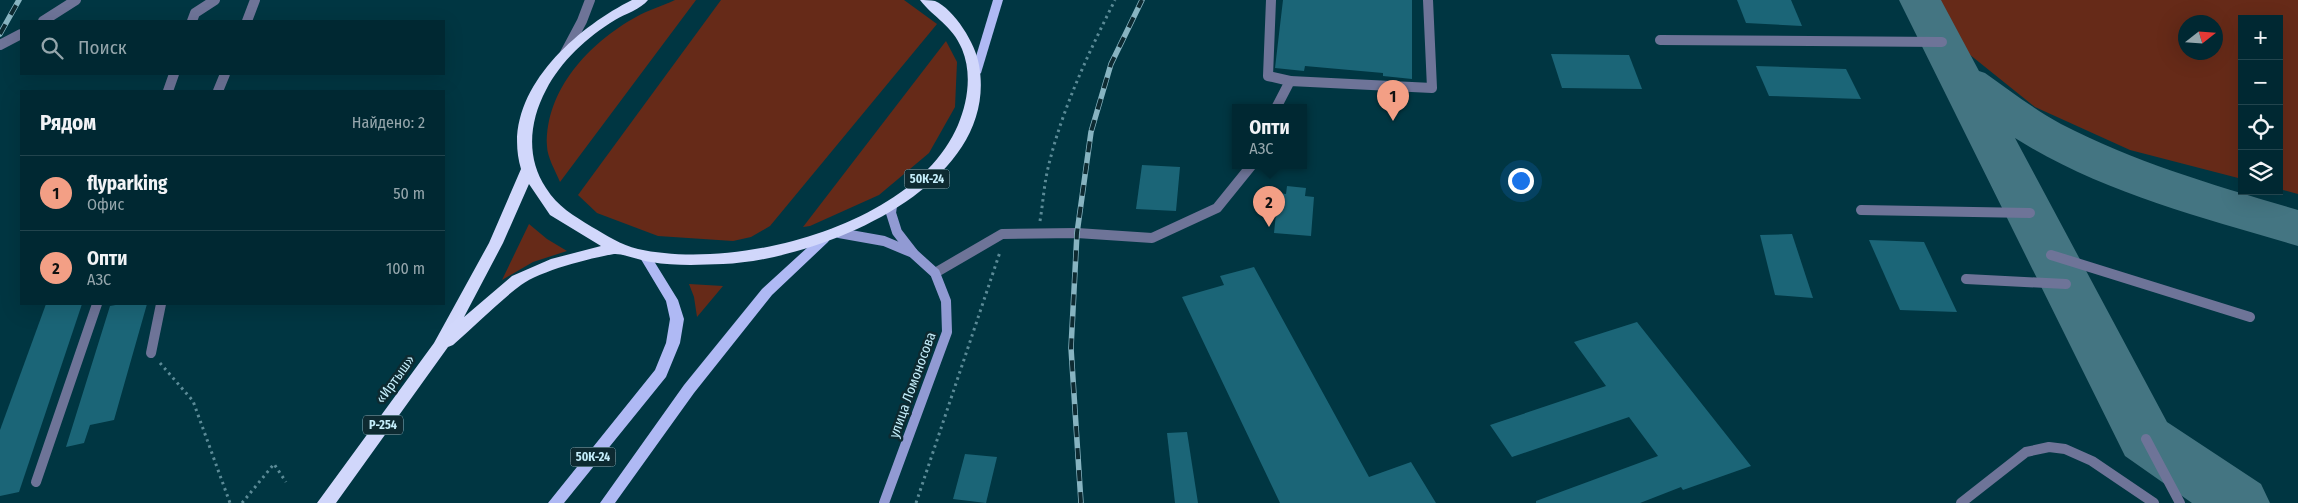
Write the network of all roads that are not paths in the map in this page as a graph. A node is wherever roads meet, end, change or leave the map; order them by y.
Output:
1 (76, 0) edge
2 (215, 0) edge
3 (255, 0) edge
4 (590, 0) edge
5 (642, 0) edge
6 (926, 0) edge
7 (998, 0) edge
8 (1271, 0) edge
9 (1428, 0) edge
10 (45, 20) edge
11 (192, 20) edge
12 (247, 20) edge
13 (20, 35) edge
14 (1660, 40) dead end
15 (1942, 42) dead end
16 (0, 45) edge
17 (565, 53) junction
18 (976, 73) junction
19 (174, 75) edge
20 (225, 75) edge
21 (1290, 81) junction
22 (168, 90) edge
23 (218, 90) edge
24 (1278, 104) edge
25 (528, 169) junction
26 (1249, 169) edge
27 (892, 206) junction
28 (1861, 210) dead end
29 (2030, 213) dead end
30 (839, 234) junction
31 (824, 239) junction
32 (616, 248) junction
33 (914, 254) junction
34 (2051, 255) dead end
35 (645, 256) junction
36 (934, 273) junction
37 (1966, 279) dead end
38 (2066, 284) dead end
39 (97, 305) edge
40 (161, 305) edge
41 (2250, 317) dead end
42 (440, 347) junction
43 (151, 353) road end
44 (2146, 439) dead end
45 (36, 482) dead end
46 (326, 503) edge
47 (555, 503) edge
48 (607, 503) edge
49 (884, 503) edge
50 (1961, 503) edge
51 (2154, 503) edge
52 (2180, 503) edge

1 - 10 street
2 - 11 street
3 - 12 street
4 - 17 street
5 - 17 highway
6 - 18 highway
7 - 18 main road, 50К-24
8 - 21 street
9 - 21 street
13 - 16 street
14 - 15 street
17 - 25 highway
18 - 27 highway, 50К-24
19 - 22 street
20 - 23 street
21 - 24 street
25 - 32 highway
25 - 42 highway
26 - 36 street
27 - 30 highway, 50К-24
27 - 33 street
28 - 29 street
30 - 31 highway, 50К-24
30 - 33 street
31 - 35 highway
31 - 48 main road, 50К-24
32 - 35 highway
32 - 42 highway
33 - 36 street, улица Ломоносова
34 - 41 street
35 - 47 main road, 50К-24
36 - 49 street, улица Ломоносова
37 - 38 street
39 - 45 street
40 - 43 street
42 - 46 highway, «Иртыш» / Р-254
44 - 52 street
50 - 51 street

